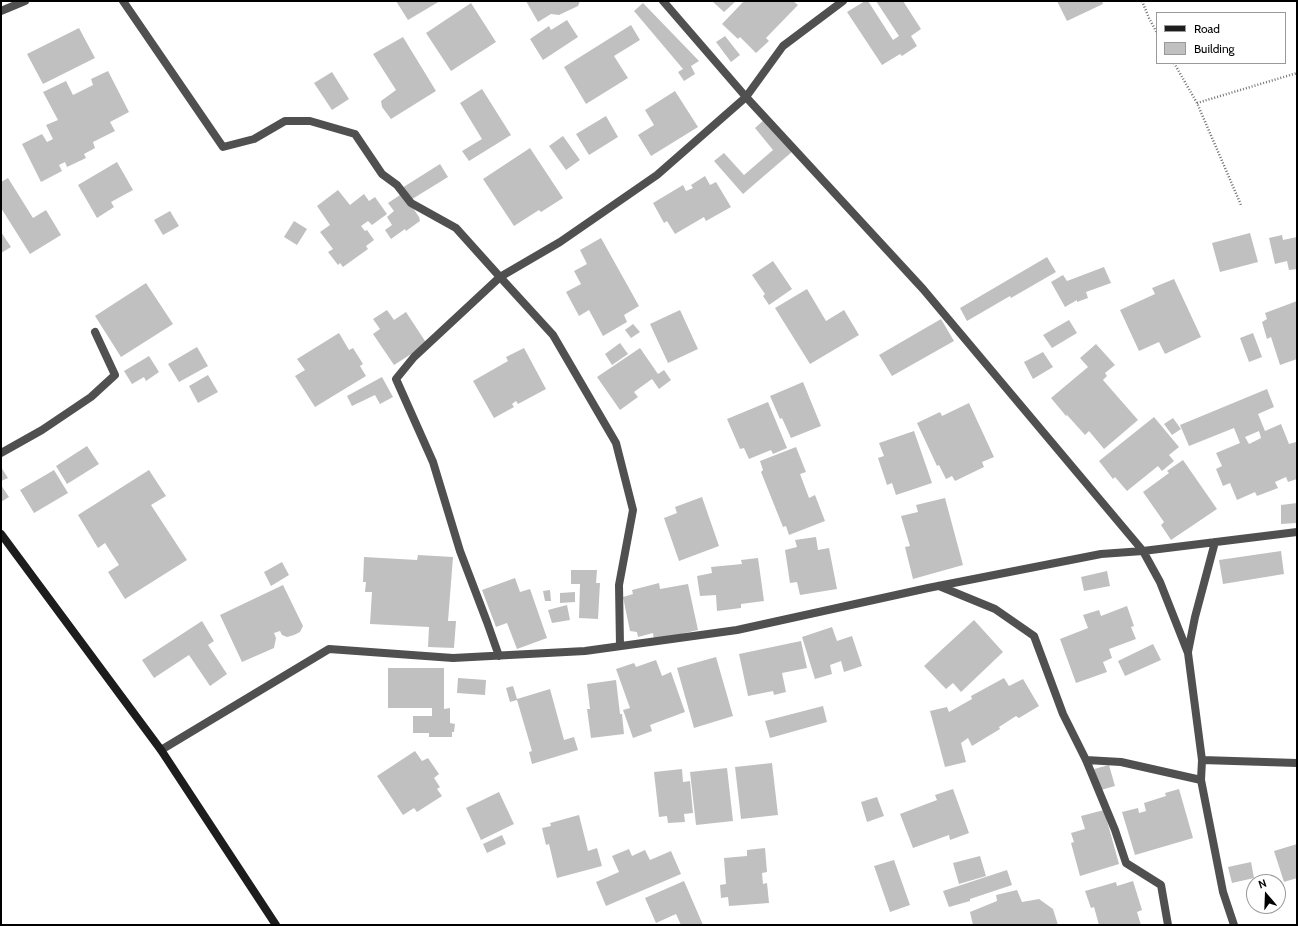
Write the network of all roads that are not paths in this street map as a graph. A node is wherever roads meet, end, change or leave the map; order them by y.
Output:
1 (26, 1) edge
2 (123, 1) edge
3 (663, 1) edge
4 (843, 1) edge
5 (1, 11) edge
6 (746, 97) junction
7 (500, 278) junction
8 (96, 332) dead end
9 (1, 454) edge
10 (1297, 532) edge
11 (1, 534) edge
12 (1215, 542) junction
13 (1143, 551) junction
14 (939, 586) junction
15 (620, 646) junction
16 (1188, 653) junction
17 (499, 656) junction
18 (161, 750) junction
19 (1086, 760) junction
20 (1202, 760) junction
21 (1297, 764) edge
22 (1201, 780) junction
23 (1232, 924) edge
24 (276, 925) edge
25 (1168, 925) edge

1 - 5 street
2 - 7 street
3 - 6 street
4 - 6 street
6 - 7 street
6 - 13 street
7 - 15 street
7 - 17 street
8 - 9 street
10 - 12 street
11 - 18 street
12 - 13 street
12 - 16 street
13 - 14 street
13 - 16 street
14 - 15 street
14 - 19 street
15 - 17 street
16 - 20 street
17 - 18 street
18 - 24 street
19 - 22 street
19 - 25 street
20 - 21 street
20 - 22 street
22 - 23 street

